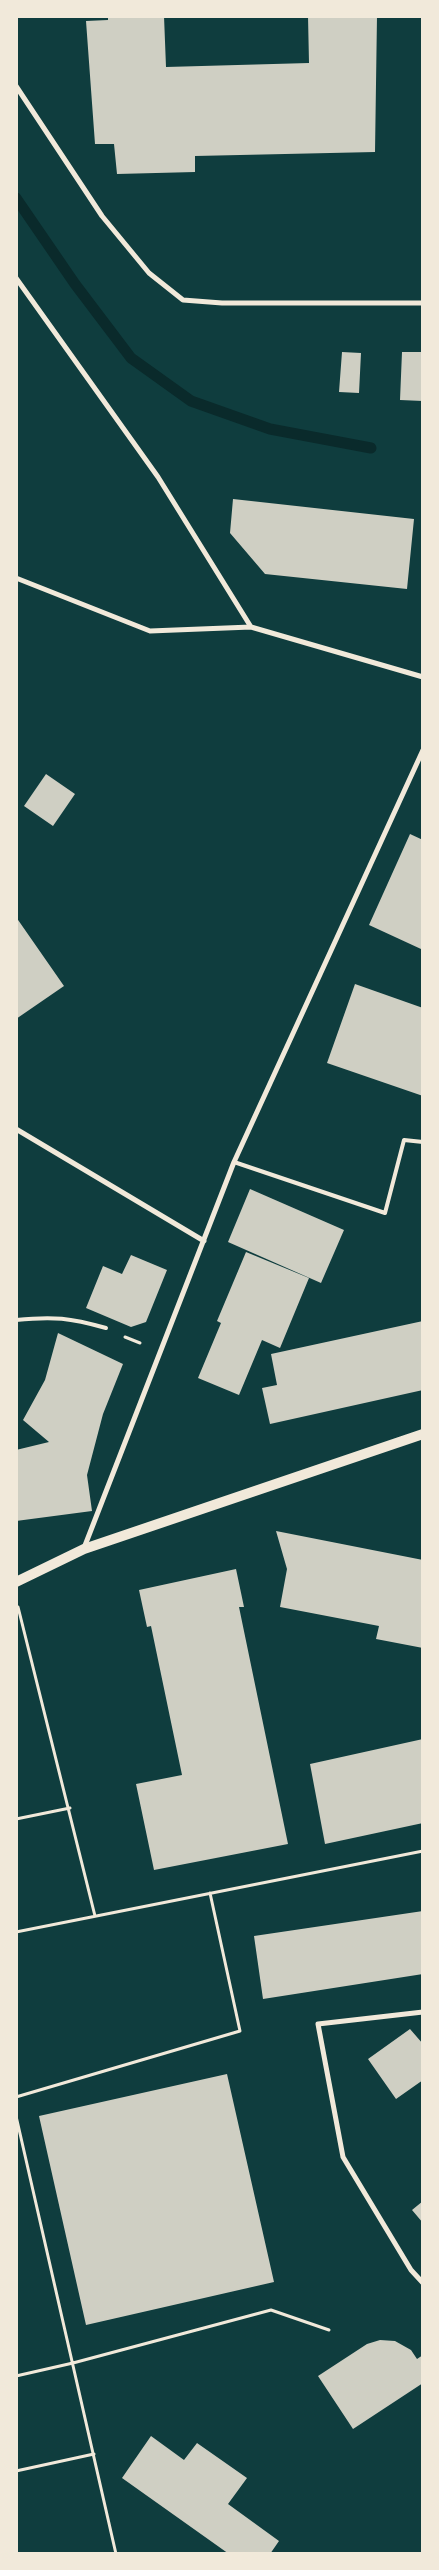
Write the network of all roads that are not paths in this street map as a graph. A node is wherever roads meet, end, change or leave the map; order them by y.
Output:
1 (16, 86) edge
2 (16, 278) edge
3 (423, 303) edge
4 (16, 578) edge
5 (251, 627) junction
6 (423, 677) edge
7 (423, 750) edge
8 (16, 1129) edge
9 (423, 1142) edge
10 (234, 1162) junction
11 (204, 1241) junction
12 (16, 1320) edge
13 (106, 1328) road end
14 (423, 1434) edge
15 (84, 1549) junction
16 (16, 1582) edge
17 (423, 2012) edge
18 (423, 2283) edge

1 - 3 street
2 - 5 street
4 - 5 street
5 - 6 street
7 - 10 street
8 - 11 street
9 - 10 lane
10 - 11 street
11 - 15 street
12 - 13 lane
14 - 15 main road
15 - 16 main road
17 - 18 street

